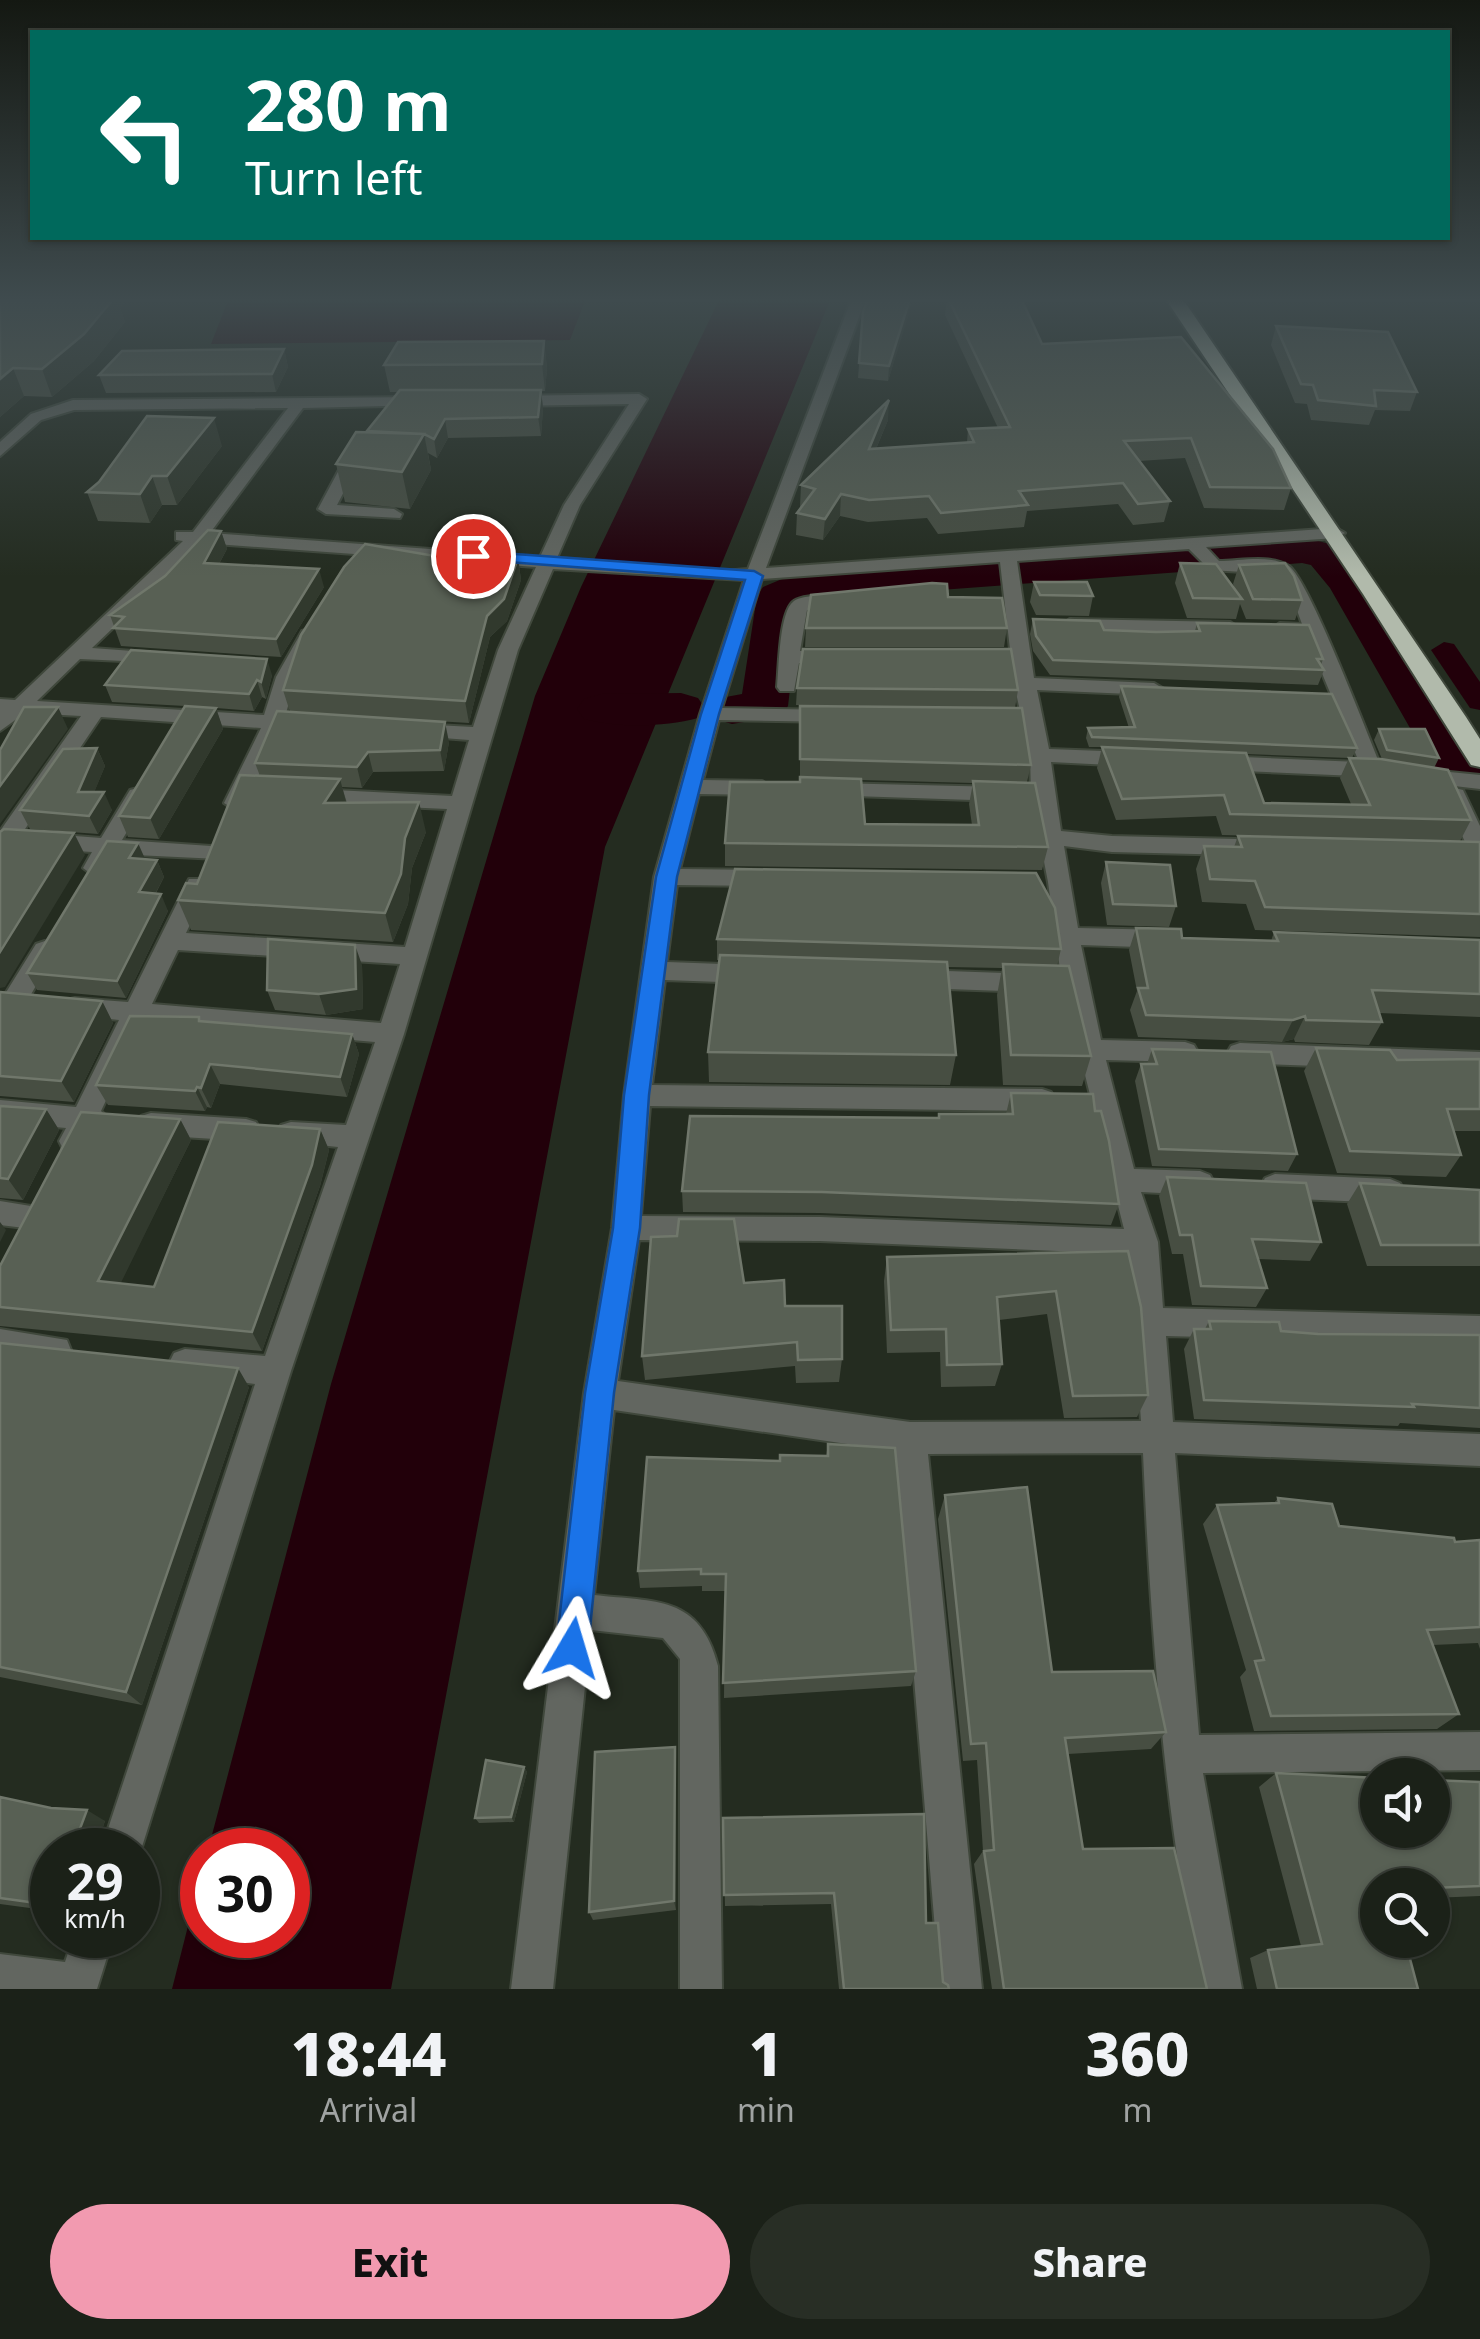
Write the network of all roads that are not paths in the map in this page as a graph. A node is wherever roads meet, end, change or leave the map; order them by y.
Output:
1 (824, 391) edge
2 (1237, 391) edge
3 (447, 402) edge
4 (485, 402) edge
5 (290, 403) junction
6 (380, 417) junction
7 (0, 450) edge
8 (352, 460) junction
9 (371, 460) edge
10 (394, 514) dead end
11 (1336, 533) junction
12 (189, 537) junction
13 (1200, 552) junction
14 (548, 560) junction
15 (1009, 567) junction
16 (754, 576) junction
17 (863, 599) edge
18 (320, 616) edge
19 (97, 624) junction
20 (1034, 624) junction
21 (1313, 630) junction
22 (73, 653) junction
23 (791, 657) junction
24 (848, 657) edge
25 (180, 661) edge
26 (1015, 666) junction
27 (788, 687) dead end
28 (1181, 690) edge
29 (7, 706) edge
30 (94, 712) junction
31 (710, 714) junction
32 (861, 716) edge
33 (274, 722) junction
34 (0, 726) edge
35 (330, 726) edge
36 (387, 728) edge
37 (481, 734) junction
38 (1040, 756) junction
39 (1479, 756) edge
40 (1157, 760) edge
41 (1196, 762) edge
42 (1372, 769) junction
43 (146, 780) edge
44 (1448, 782) junction
45 (1480, 782) edge
46 (690, 786) junction
47 (1042, 795) junction
48 (300, 796) edge
49 (459, 804) junction
50 (1051, 837) junction
51 (218, 839) junction
52 (3, 842) edge
53 (109, 844) junction
54 (1267, 848) edge
55 (1474, 852) edge
56 (666, 877) junction
57 (784, 878) edge
58 (80, 891) edge
59 (62, 922) edge
60 (1067, 936) junction
61 (1183, 940) edge
62 (170, 941) junction
63 (414, 956) junction
64 (652, 971) junction
65 (767, 974) edge
66 (901, 979) edge
67 (1074, 984) junction
68 (7, 1000) edge
69 (134, 1012) junction
70 (390, 1034) junction
71 (1089, 1050) junction
72 (1480, 1062) edge
73 (636, 1095) junction
74 (1102, 1101) junction
75 (0, 1111) edge
76 (83, 1119) junction
77 (356, 1137) junction
78 (66, 1155) edge
79 (1123, 1180) junction
80 (1420, 1192) edge
81 (0, 1214) edge
82 (626, 1228) junction
83 (1143, 1242) junction
84 (16, 1247) edge
85 (1151, 1322) junction
86 (1480, 1330) edge
87 (0, 1343) edge
88 (92, 1355) edge
89 (146, 1360) edge
90 (275, 1371) junction
91 (600, 1393) junction
92 (1158, 1437) junction
93 (910, 1438) junction
94 (1480, 1450) edge
95 (576, 1610) junction
96 (1480, 1751) edge
97 (1184, 1754) junction
98 (128, 1828) edge
99 (87, 1958) edge
100 (0, 1975) edge
101 (78, 1986) edge
102 (532, 1989) edge
103 (701, 1989) edge
104 (961, 1989) edge
105 (1221, 1989) edge

1 - 16 street
2 - 11 highway
3 - 6 street
4 - 14 street
5 - 6 street
5 - 7 street
5 - 12 street
6 - 8 street
8 - 9 street
8 - 10 street
11 - 13 street
11 - 39 highway
12 - 14 street
12 - 19 street
13 - 15 street
13 - 21 street
14 - 16 street
14 - 37 street
15 - 16 street
15 - 20 street
16 - 31 street
17 - 23 street
18 - 33 street
19 - 22 street
19 - 29 street
20 - 21 street
20 - 26 street
21 - 42 street
22 - 25 street
22 - 29 street
23 - 24 street
23 - 27 street
26 - 28 street
26 - 38 street
29 - 30 street
29 - 34 street
30 - 33 street
30 - 52 street
31 - 32 street
31 - 46 street
33 - 35 street
33 - 51 street
36 - 37 street
37 - 49 street
38 - 40 street
38 - 47 street
41 - 42 street
42 - 44 street
43 - 53 street
44 - 45 street
44 - 55 street
46 - 47 street
46 - 56 street
47 - 50 street
48 - 49 street
49 - 63 street
50 - 54 street
50 - 60 street
51 - 53 street
51 - 62 street
52 - 53 street
53 - 58 street
56 - 57 street
56 - 64 street
59 - 68 street
60 - 61 street
60 - 67 street
62 - 63 street
62 - 69 street
63 - 70 street
64 - 65 street
64 - 73 street
66 - 67 street
67 - 71 street
68 - 69 street
69 - 70 street
69 - 76 street
70 - 77 street
71 - 72 street
71 - 74 street
73 - 74 street
73 - 82 street
74 - 79 street
75 - 76 street
76 - 77 street
76 - 78 street
77 - 90 street
79 - 80 street
79 - 83 street
81 - 84 street
82 - 83 street
82 - 91 street
83 - 85 street
85 - 86 street
85 - 92 street
87 - 88 street
89 - 90 street
90 - 98 street
91 - 93 street
91 - 95 street
92 - 93 street
92 - 94 street
92 - 97 street
93 - 104 street
95 - 102 street
95 - 103 street
96 - 97 street
97 - 105 street
99 - 101 street
100 - 101 street

